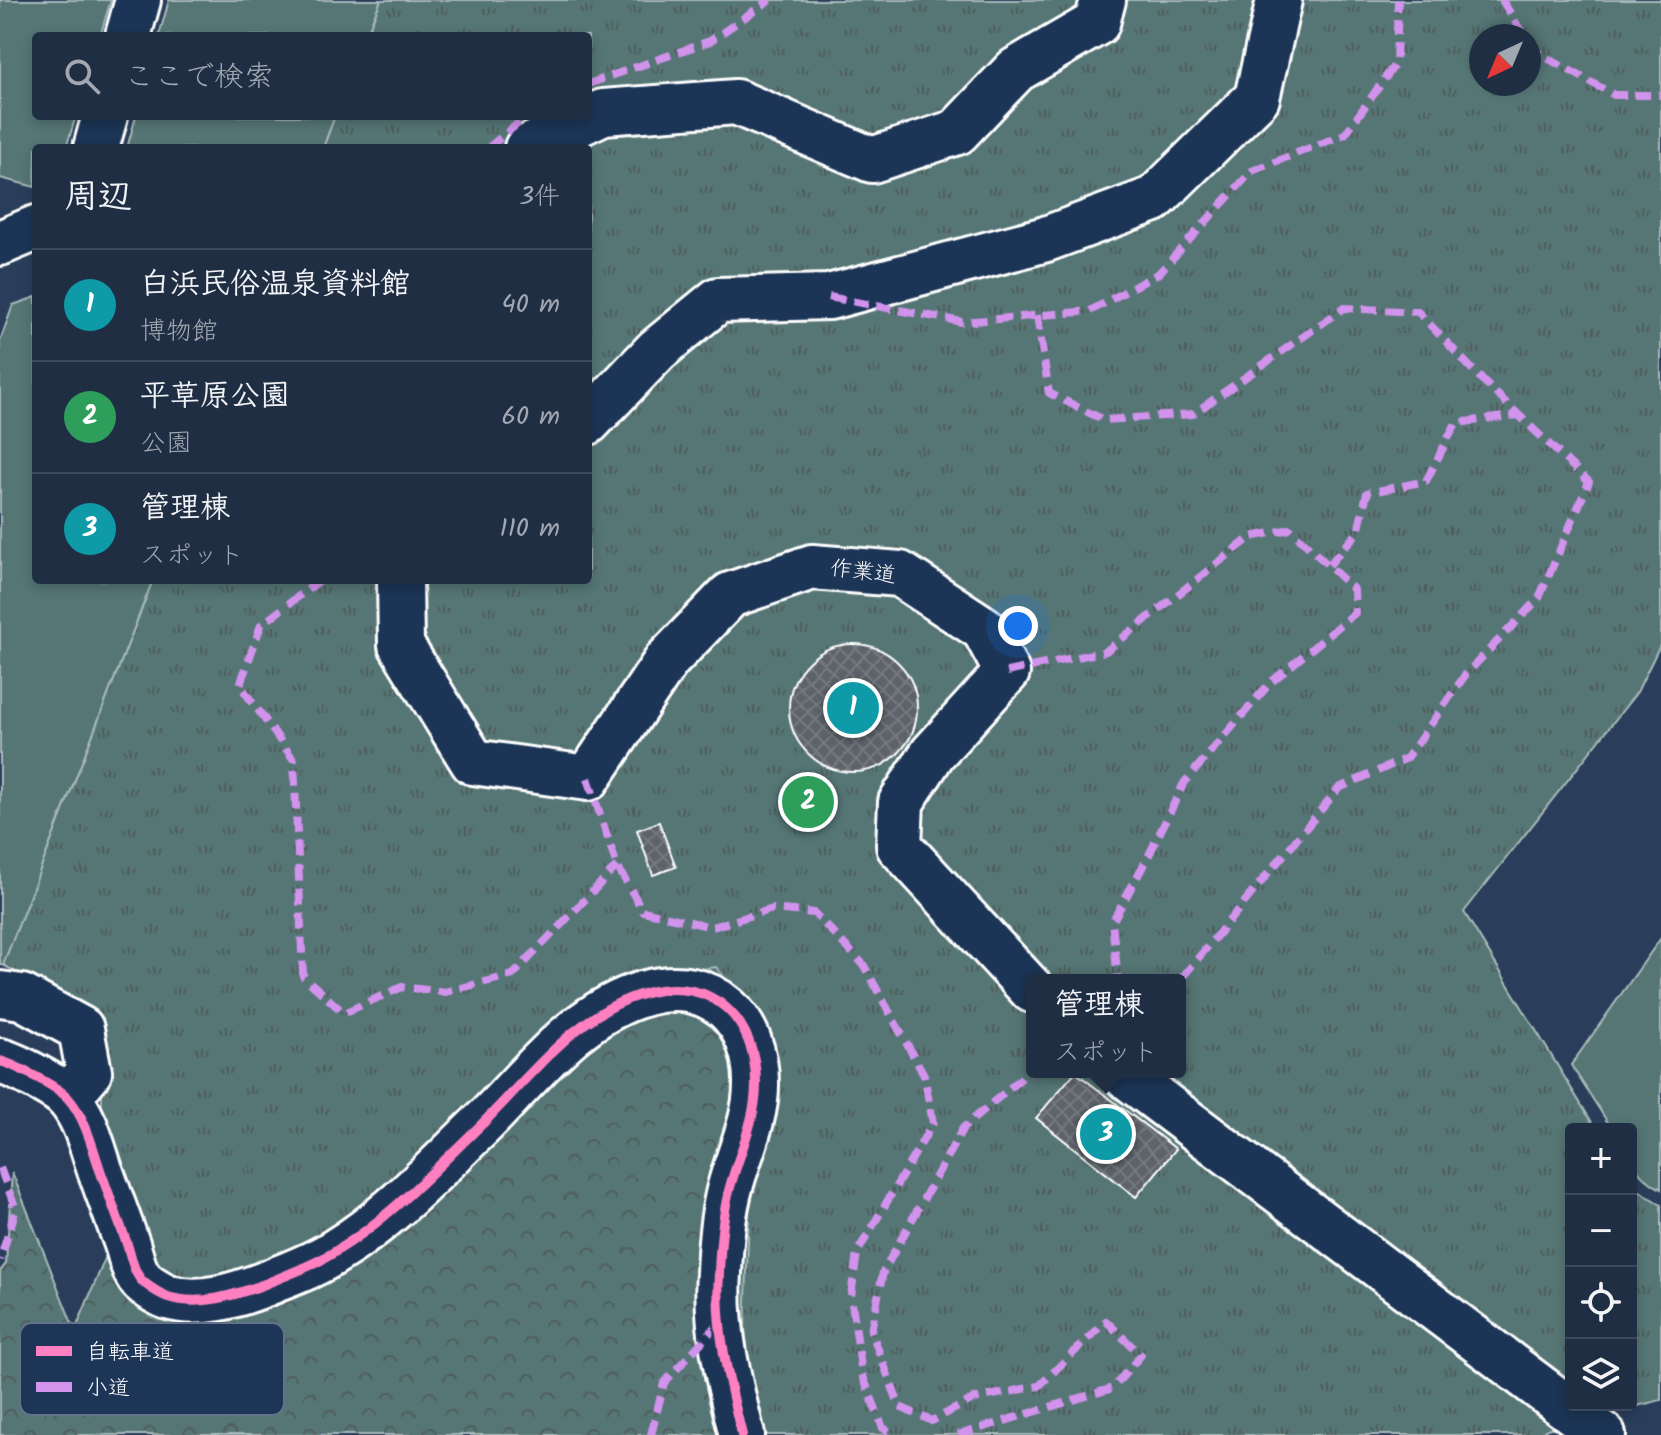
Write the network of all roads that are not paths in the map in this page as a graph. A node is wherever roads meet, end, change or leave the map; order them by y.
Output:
1 (138, 0) edge
2 (1103, 0) edge
3 (1279, 0) edge
4 (129, 32) edge
5 (592, 117) edge
6 (104, 120) edge
7 (586, 120) edge
8 (97, 144) edge
9 (535, 144) edge
10 (32, 230) edge
11 (0, 243) edge
12 (592, 418) edge
13 (400, 584) edge
14 (1026, 984) edge
15 (0, 994) edge
16 (0, 1061) edge
17 (1129, 1078) edge
18 (68, 1097) junction
19 (742, 1435) edge
20 (1602, 1435) edge

1 - 4 street
2 - 5 street
3 - 12 street
6 - 8 street
7 - 9 street
10 - 11 street
13 - 14 street, 作業道
15 - 18 street
16 - 18 street
17 - 20 street
18 - 19 street

